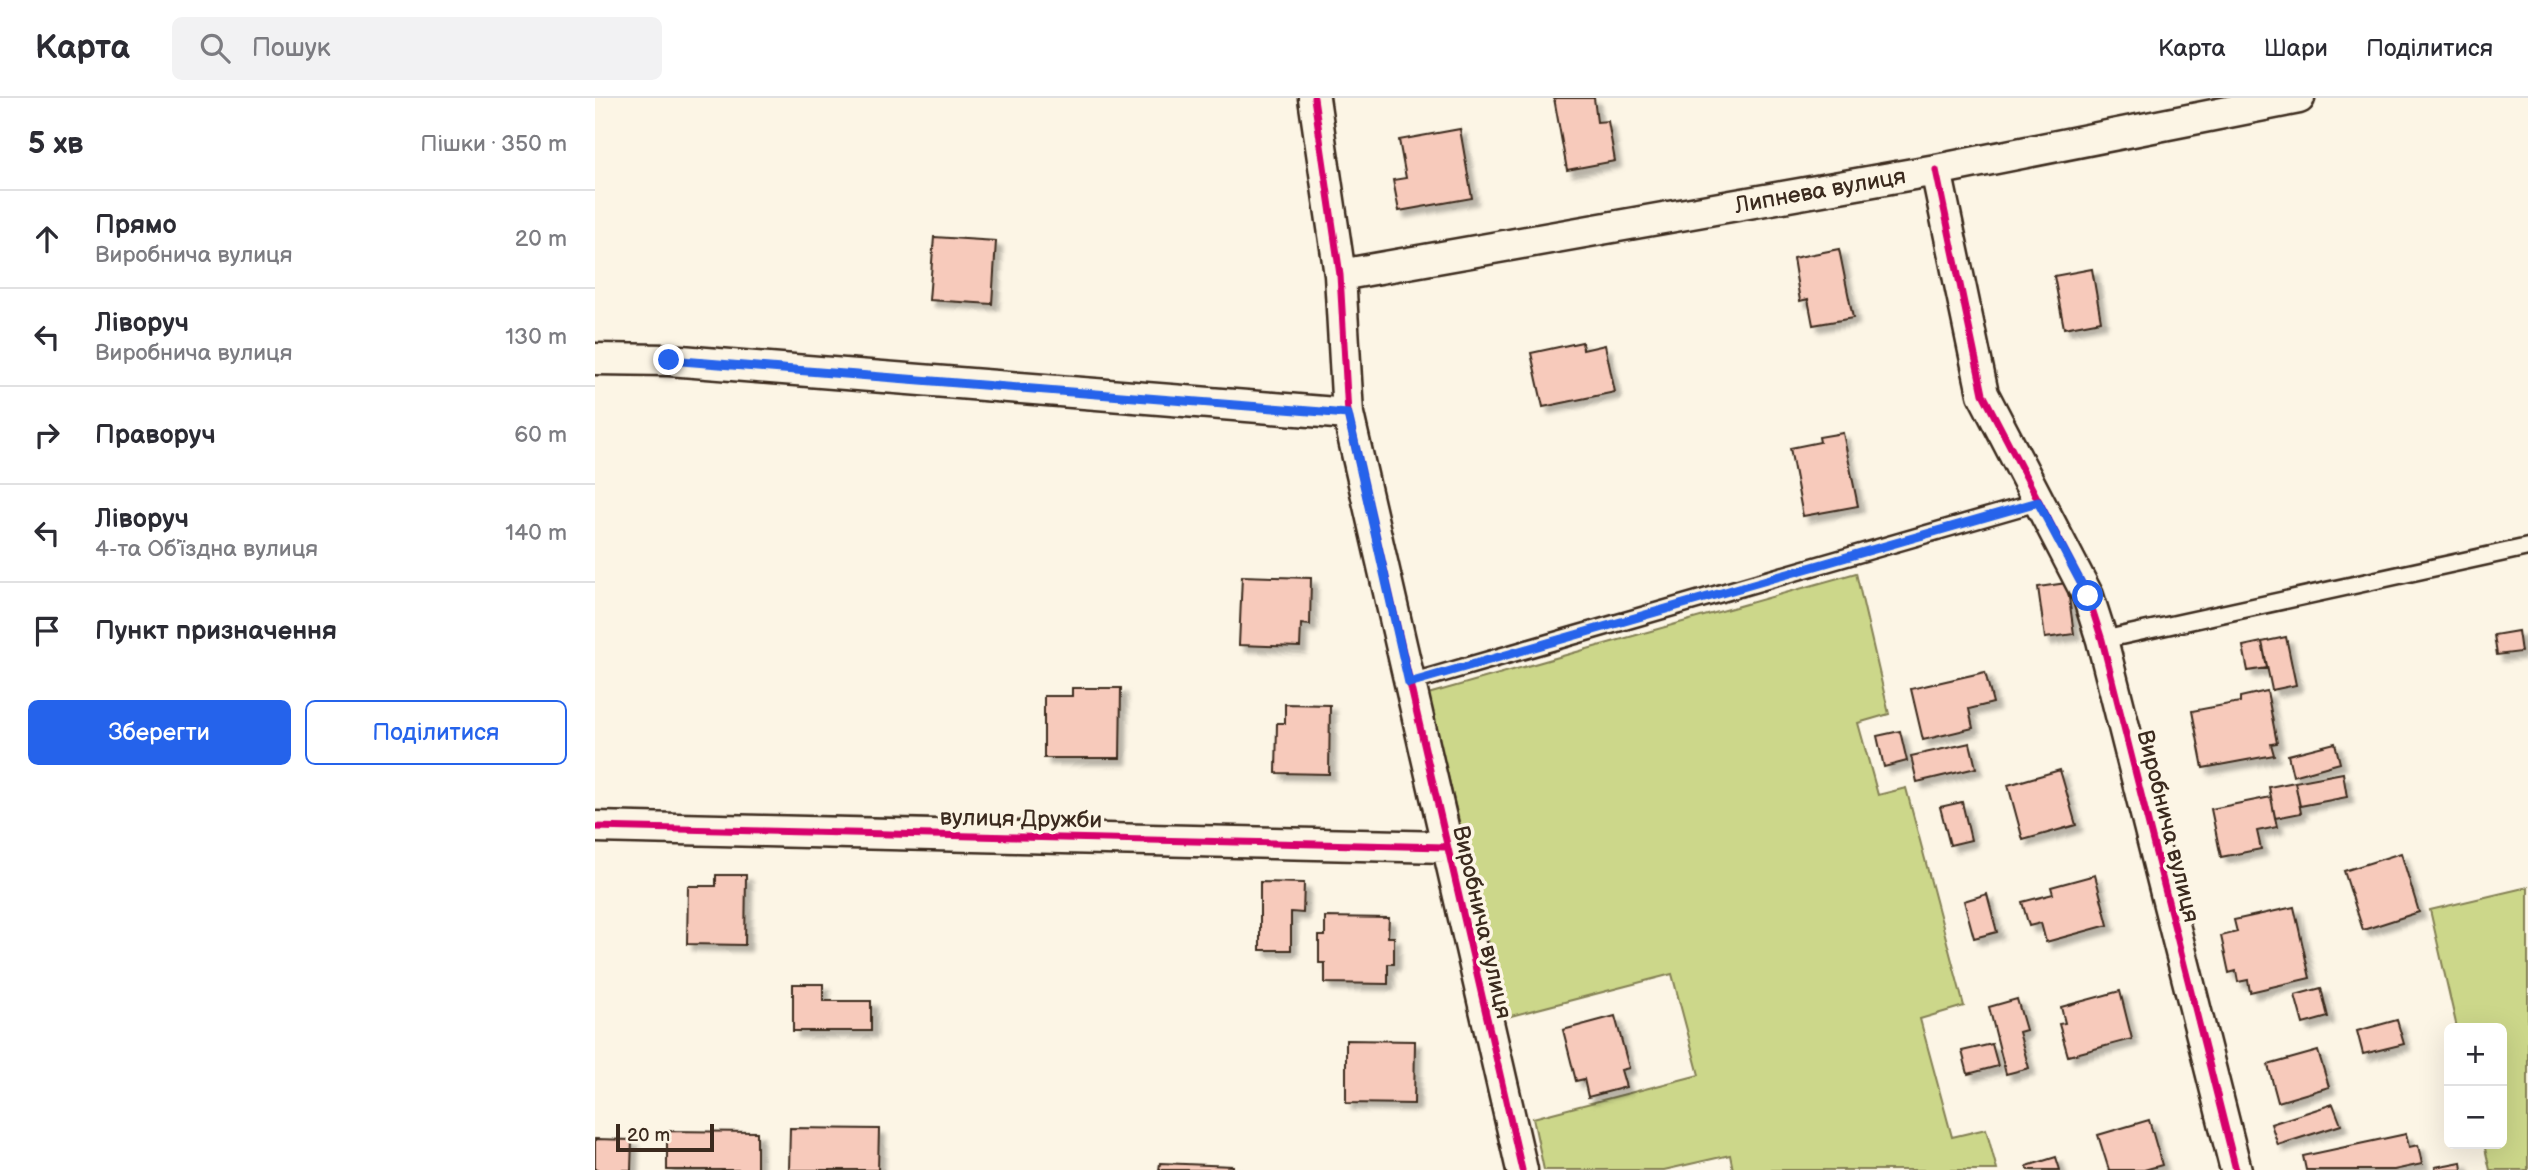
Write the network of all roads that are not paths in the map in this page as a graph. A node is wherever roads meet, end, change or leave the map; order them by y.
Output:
1 (1314, 98) edge
2 (2299, 98) edge
3 (1936, 170) junction
4 (1340, 275) junction
5 (595, 359) edge
6 (1348, 414) junction
7 (2038, 502) junction
8 (2528, 547) edge
9 (2102, 640) junction
10 (1409, 683) junction
11 (595, 827) edge
12 (1446, 848) junction
13 (1522, 1170) edge
14 (2235, 1170) edge

1 - 4 street, Виробнича вулиця
2 - 3 street, Липнева вулиця
3 - 4 street, Липнева вулиця
3 - 7 street, Виробнича вулиця
4 - 6 street, Виробнича вулиця
5 - 6 street
6 - 10 street, Виробнича вулиця
7 - 9 street, Виробнича вулиця
7 - 10 lane
8 - 9 lane
9 - 14 street, Виробнича вулиця
10 - 12 street, Виробнича вулиця
11 - 12 street, вулиця Дружби
12 - 13 street, Виробнича вулиця

